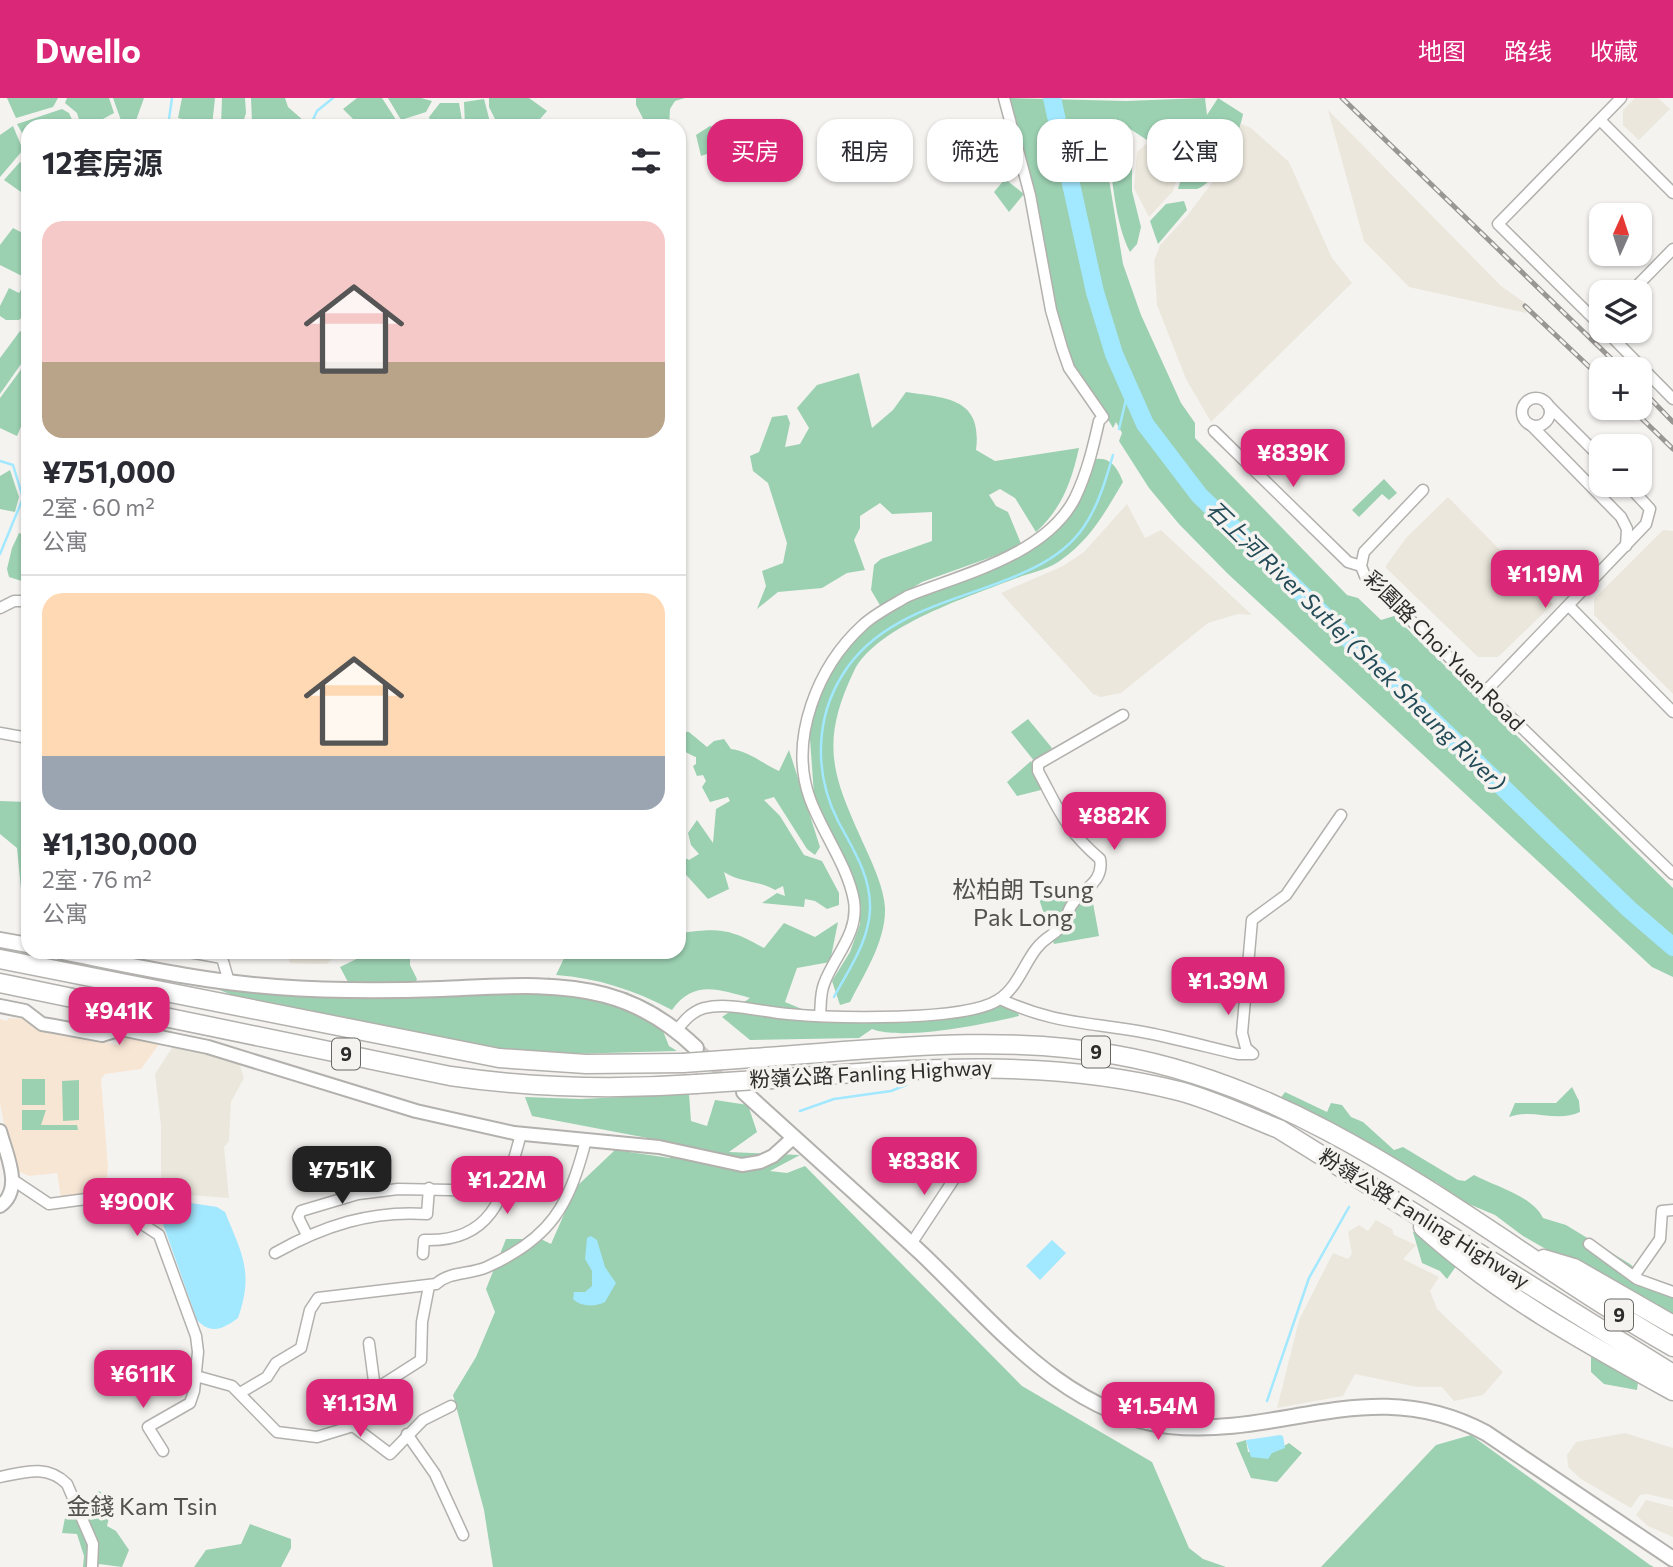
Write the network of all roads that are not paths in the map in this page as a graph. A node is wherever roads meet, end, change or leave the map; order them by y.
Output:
1 (1004, 98) edge
2 (1621, 98) edge
3 (1600, 120) junction
4 (1673, 193) edge
5 (1673, 249) edge
6 (1643, 280) edge
7 (1589, 313) edge
8 (1619, 343) edge
9 (1673, 399) edge
10 (1547, 404) junction
11 (1531, 425) junction
12 (1214, 430) dead end
13 (1589, 446) edge
14 (1589, 478) edge
15 (1423, 490) dead end
16 (1606, 497) edge
17 (1640, 497) edge
18 (1626, 546) junction
19 (1361, 566) junction
20 (21, 601) edge
21 (1570, 607) junction
22 (0, 608) edge
23 (1485, 693) junction
24 (1673, 712) edge
25 (1123, 715) dead end
26 (0, 733) edge
27 (21, 737) edge
28 (1341, 815) dead end
29 (1673, 874) edge
30 (0, 940) edge
31 (21, 944) edge
32 (101, 959) edge
33 (222, 959) edge
34 (0, 960) edge
35 (229, 982) junction
36 (0, 983) edge
37 (1000, 999) junction
38 (0, 1006) edge
39 (820, 1016) junction
40 (676, 1031) junction
41 (696, 1048) tunnel mouth
42 (744, 1092) tunnel mouth
43 (0, 1131) edge
44 (521, 1134) junction
45 (794, 1137) junction
46 (586, 1140) junction
47 (962, 1167) dead end
48 (13, 1180) junction
49 (429, 1188) junction
50 (502, 1191) junction
51 (1398, 1203) junction
52 (0, 1206) edge
53 (1673, 1210) edge
54 (307, 1235) junction
55 (911, 1244) junction
56 (1589, 1244) dead end
57 (275, 1253) dead end
58 (423, 1254) dead end
59 (1534, 1256) junction
60 (1634, 1276) junction
61 (429, 1286) junction
62 (1673, 1292) edge
63 (1673, 1325) edge
64 (369, 1343) dead end
65 (1673, 1347) edge
66 (1673, 1374) edge
67 (196, 1376) junction
68 (375, 1389) junction
69 (1673, 1391) edge
70 (240, 1394) junction
71 (452, 1406) dead end
72 (353, 1426) junction
73 (407, 1434) junction
74 (163, 1451) dead end
75 (0, 1477) edge
76 (463, 1535) dead end
77 (1673, 1559) edge
78 (92, 1567) edge

1 - 39 street
2 - 3 street
3 - 4 street
3 - 7 street
5 - 6 street
8 - 9 street
10 - 11 street
10 - 11 street
10 - 13 street
11 - 14 street
12 - 19 street, 彩園路 Choi Yuen Road
15 - 19 street
16 - 18 street
17 - 18 street
18 - 21 street
19 - 23 street, 彩園路 Choi Yuen Road
20 - 22 street
21 - 23 street
21 - 24 street
23 - 29 street, 彩園路 Choi Yuen Road
25 - 37 street
26 - 27 street
28 - 37 street
30 - 31 main road
32 - 35 main road
33 - 35 street
34 - 59 highway, 粉嶺公路 Fanling Highway / 9, bridge
35 - 40 main road
36 - 51 highway, 粉嶺公路 Fanling Highway / 9, bridge
37 - 39 street
38 - 44 street
39 - 40 street
40 - 41 main road
42 - 45 main road
43 - 48 street
44 - 46 street
44 - 50 street
45 - 46 street
45 - 55 main road
46 - 61 street
47 - 55 street
48 - 52 street
48 - 67 street
49 - 50 street
49 - 54 street
49 - 54 street
50 - 58 street
51 - 66 highway, 粉嶺公路 Fanling Highway / 9
51 - 69 highway
53 - 60 street
54 - 57 street
55 - 77 main road
56 - 60 street
59 - 63 highway
59 - 65 highway, 粉嶺公路 Fanling Highway / 9
60 - 62 street
61 - 68 street
61 - 70 street
64 - 68 street
67 - 70 street
67 - 74 street
68 - 72 street
70 - 72 street
71 - 73 street
72 - 73 street
73 - 76 street
75 - 78 street

